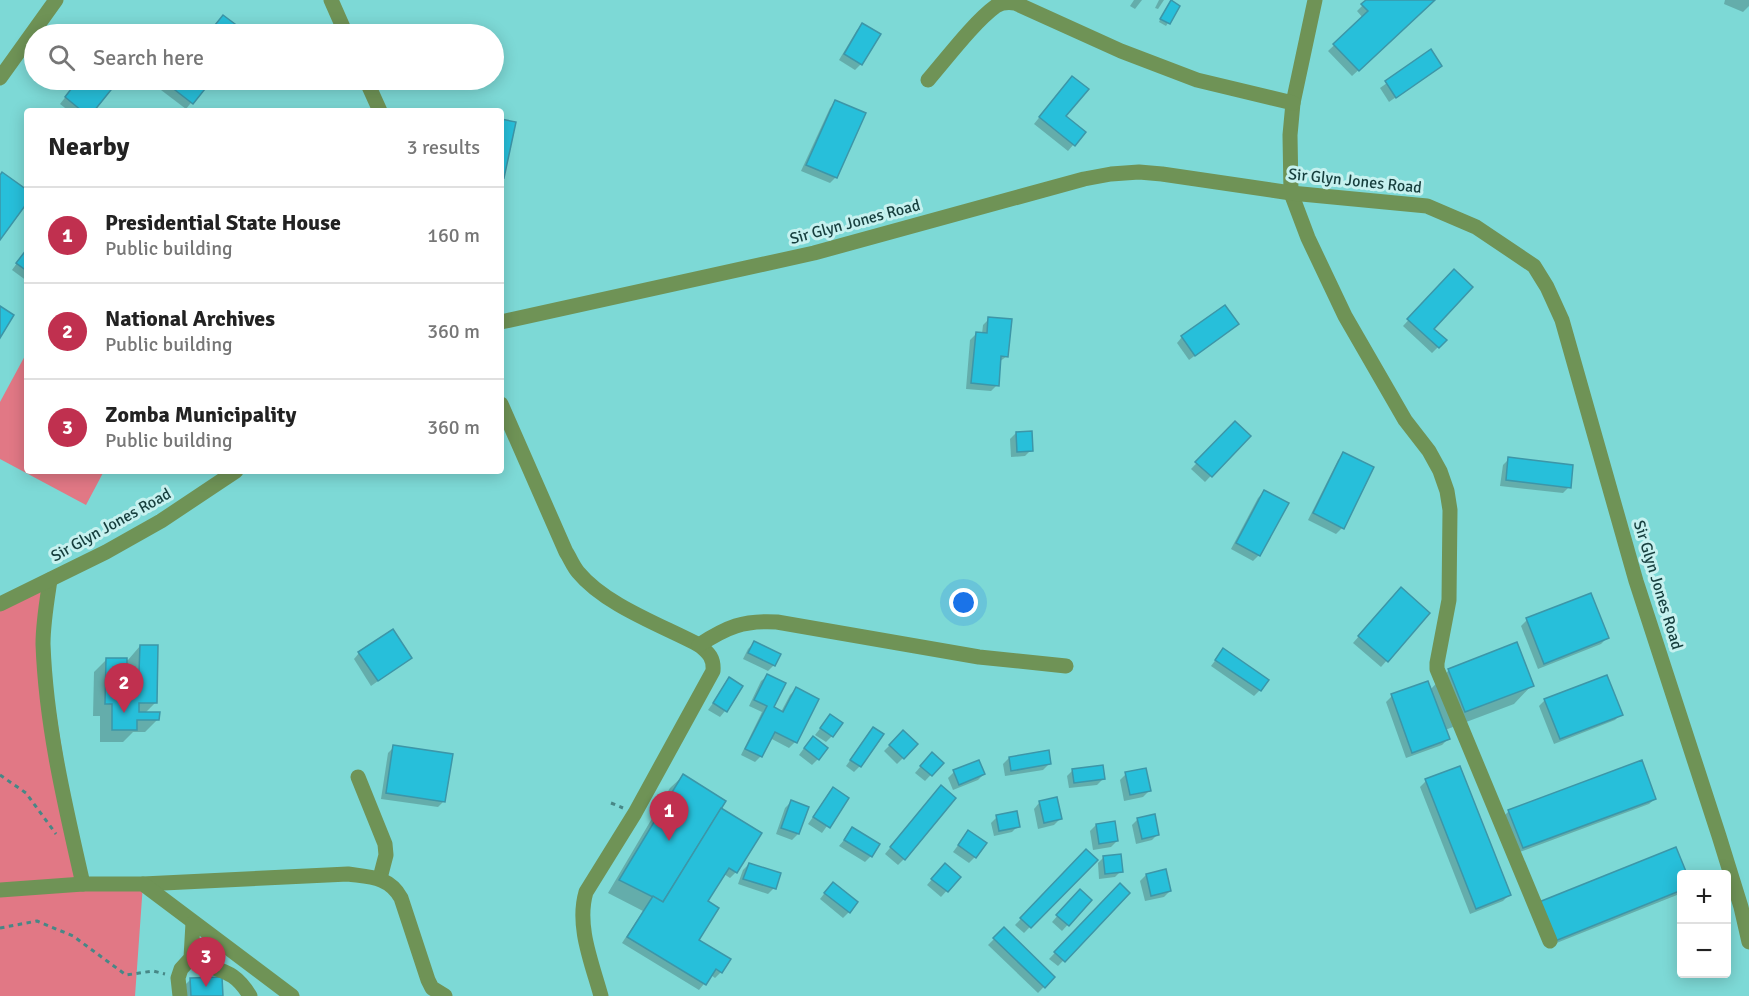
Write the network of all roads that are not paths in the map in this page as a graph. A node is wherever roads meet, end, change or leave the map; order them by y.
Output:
1 (56, 0) edge
2 (332, 0) edge
3 (1315, 0) edge
4 (39, 24) edge
5 (342, 24) edge
6 (24, 45) edge
7 (0, 78) edge
8 (928, 80) dead end
9 (371, 90) edge
10 (1293, 103) junction
11 (379, 108) edge
12 (1291, 193) junction
13 (504, 321) edge
14 (504, 411) edge
15 (232, 474) edge
16 (50, 580) junction
17 (0, 603) edge
18 (699, 645) junction
19 (1066, 666) dead end
20 (358, 777) dead end
21 (380, 878) junction
22 (83, 884) junction
23 (143, 884) junction
24 (0, 890) edge
25 (194, 923) junction
26 (1550, 941) dead end
27 (1749, 942) edge
28 (191, 958) junction
29 (177, 991) edge
30 (250, 996) edge
31 (292, 996) edge
32 (445, 996) edge
33 (601, 996) edge

1 - 4 street
2 - 5 street
3 - 10 street
6 - 7 street
8 - 10 street
9 - 11 street
10 - 12 street
12 - 13 street, Sir Glyn Jones Road
12 - 26 street
12 - 27 street, Sir Glyn Jones Road
14 - 18 street
15 - 16 street, Sir Glyn Jones Road
16 - 17 street, Sir Glyn Jones Road
16 - 22 street
18 - 19 street
18 - 33 street
20 - 21 street
21 - 23 street
21 - 32 street
22 - 23 street
22 - 24 street
23 - 25 street
25 - 28 street
25 - 31 street
28 - 29 street
28 - 30 street

